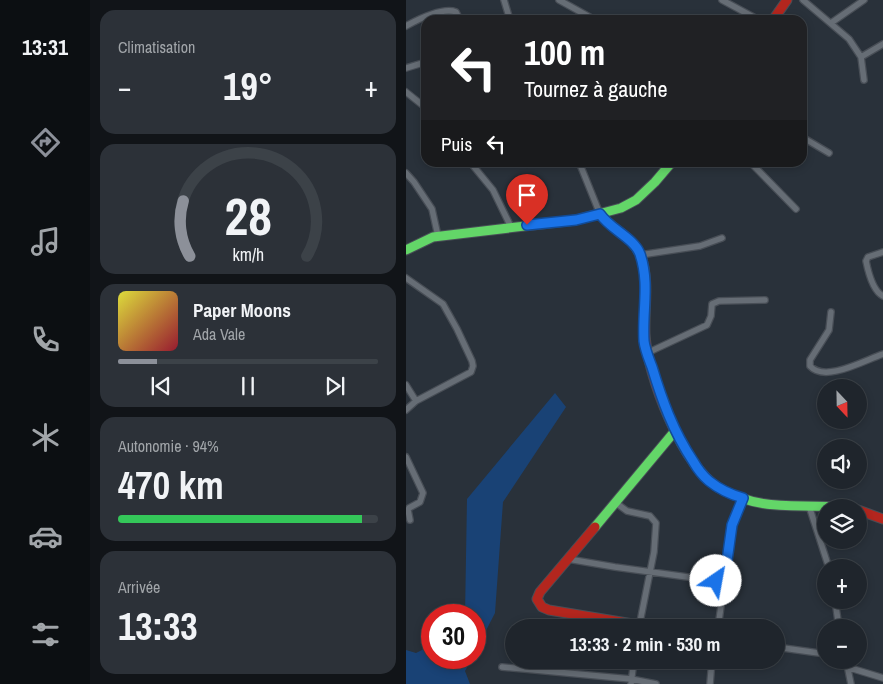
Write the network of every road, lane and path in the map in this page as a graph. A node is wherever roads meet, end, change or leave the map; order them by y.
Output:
1 (504, 0) edge
2 (559, 0) edge
3 (722, 0) edge
4 (787, 0) edge
5 (803, 0) edge
6 (864, 0) edge
7 (432, 15) edge
8 (458, 15) edge
9 (508, 15) edge
10 (586, 15) edge
11 (750, 15) edge
12 (776, 15) edge
13 (421, 19) edge
14 (831, 23) junction
15 (406, 26) edge
16 (883, 44) edge
17 (861, 57) junction
18 (421, 64) edge
19 (406, 68) edge
20 (864, 80) dead end
21 (406, 92) edge
22 (421, 104) edge
23 (807, 140) edge
24 (829, 152) dead end
25 (474, 167) edge
26 (581, 167) edge
27 (668, 167) edge
28 (755, 167) edge
29 (406, 174) edge
30 (796, 209) dead end
31 (600, 214) junction
32 (511, 227) junction
33 (438, 236) junction
34 (722, 238) dead end
35 (406, 250) edge
36 (883, 252) edge
37 (640, 255) junction
38 (406, 278) edge
39 (883, 296) edge
40 (765, 300) dead end
41 (831, 312) dead end
42 (647, 353) junction
43 (883, 354) edge
44 (406, 385) edge
45 (416, 401) junction
46 (406, 410) edge
47 (675, 431) junction
48 (406, 458) edge
49 (743, 498) junction
50 (616, 503) junction
51 (808, 506) junction
52 (817, 506) edge
53 (867, 513) edge
54 (883, 519) edge
55 (410, 520) dead end
56 (568, 559) junction
57 (826, 559) edge
58 (649, 572) junction
59 (724, 582) junction
60 (600, 619) edge
61 (640, 619) edge
62 (719, 619) edge
63 (785, 648) edge
64 (817, 653) edge
65 (502, 667) dead end
66 (633, 669) edge
67 (711, 669) edge
68 (848, 669) edge
69 (854, 669) edge
70 (883, 678) edge
71 (631, 682) edge
72 (656, 684) edge
73 (710, 684) edge
74 (852, 684) edge

1 - 9 street
2 - 10 street
3 - 11 street
4 - 12 street
5 - 14 street
6 - 14 street
7 - 8 street
13 - 15 street
14 - 17 street
16 - 17 street
17 - 20 street
18 - 19 street
21 - 22 street
23 - 24 street
25 - 32 street
26 - 31 street
27 - 31 street
28 - 30 street
29 - 33 street
31 - 32 street
31 - 37 street
32 - 33 street
33 - 35 street
34 - 37 street
36 - 39 street
37 - 42 street
38 - 45 street
40 - 42 street
41 - 43 street
42 - 47 street
44 - 45 street
45 - 46 street
47 - 49 street
47 - 50 street
48 - 55 street
49 - 51 street
49 - 59 street
50 - 56 street
50 - 58 street
51 - 52 street
51 - 57 street
53 - 54 street
56 - 58 street
56 - 60 street
58 - 59 street
58 - 61 street
59 - 62 street
63 - 64 street
65 - 71 street
66 - 71 street
67 - 73 street
68 - 74 street
69 - 70 street
71 - 72 street

